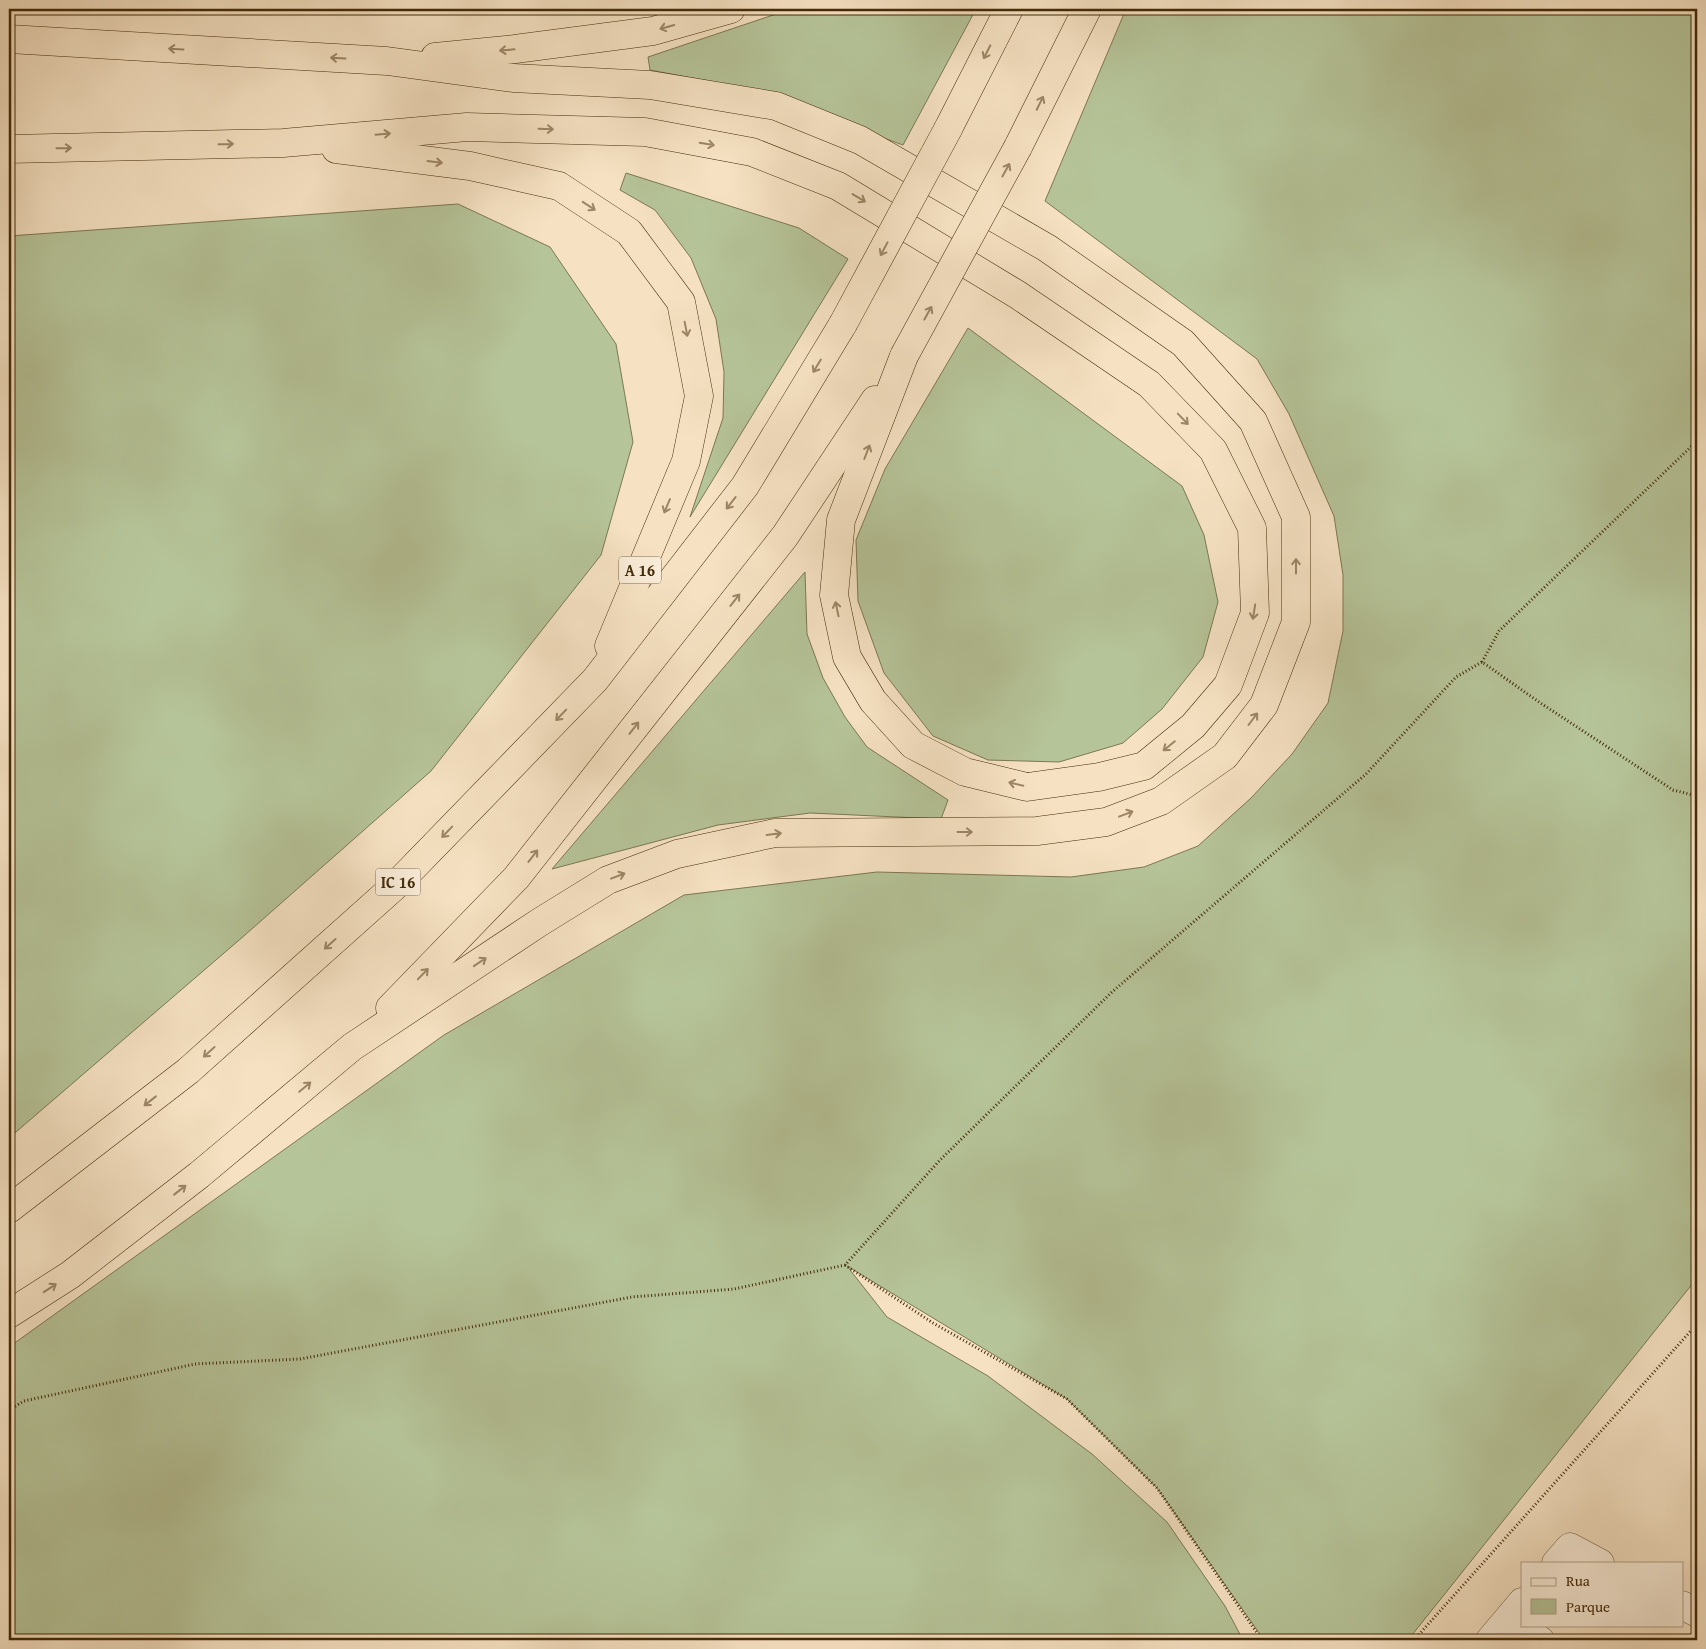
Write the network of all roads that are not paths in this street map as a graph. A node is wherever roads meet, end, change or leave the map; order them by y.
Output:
1 (731, 9) edge
2 (1008, 9) edge
3 (1087, 9) edge
4 (15, 40) edge
5 (387, 61) junction
6 (283, 143) junction
7 (11, 148) edge
8 (904, 356) junction
9 (595, 680) junction
10 (352, 1047) junction
11 (9, 1209) edge
12 (9, 1314) edge
13 (1557, 1562) edge
14 (1598, 1562) edge
15 (1684, 1606) edge
16 (1697, 1613) edge
17 (1506, 1622) edge
18 (1540, 1640) edge

1 -> 5 highway
2 -> 9 highway, bridge
8 -> 3 highway, bridge
5 -> 4 highway
10 -> 5 highway
7 -> 6 highway
6 -> 8 highway
6 -> 9 highway, A 16
10 -> 8 highway
9 -> 11 highway, IC 16
12 -> 10 highway
13 - 14 street
15 - 16 street
17 - 18 street

